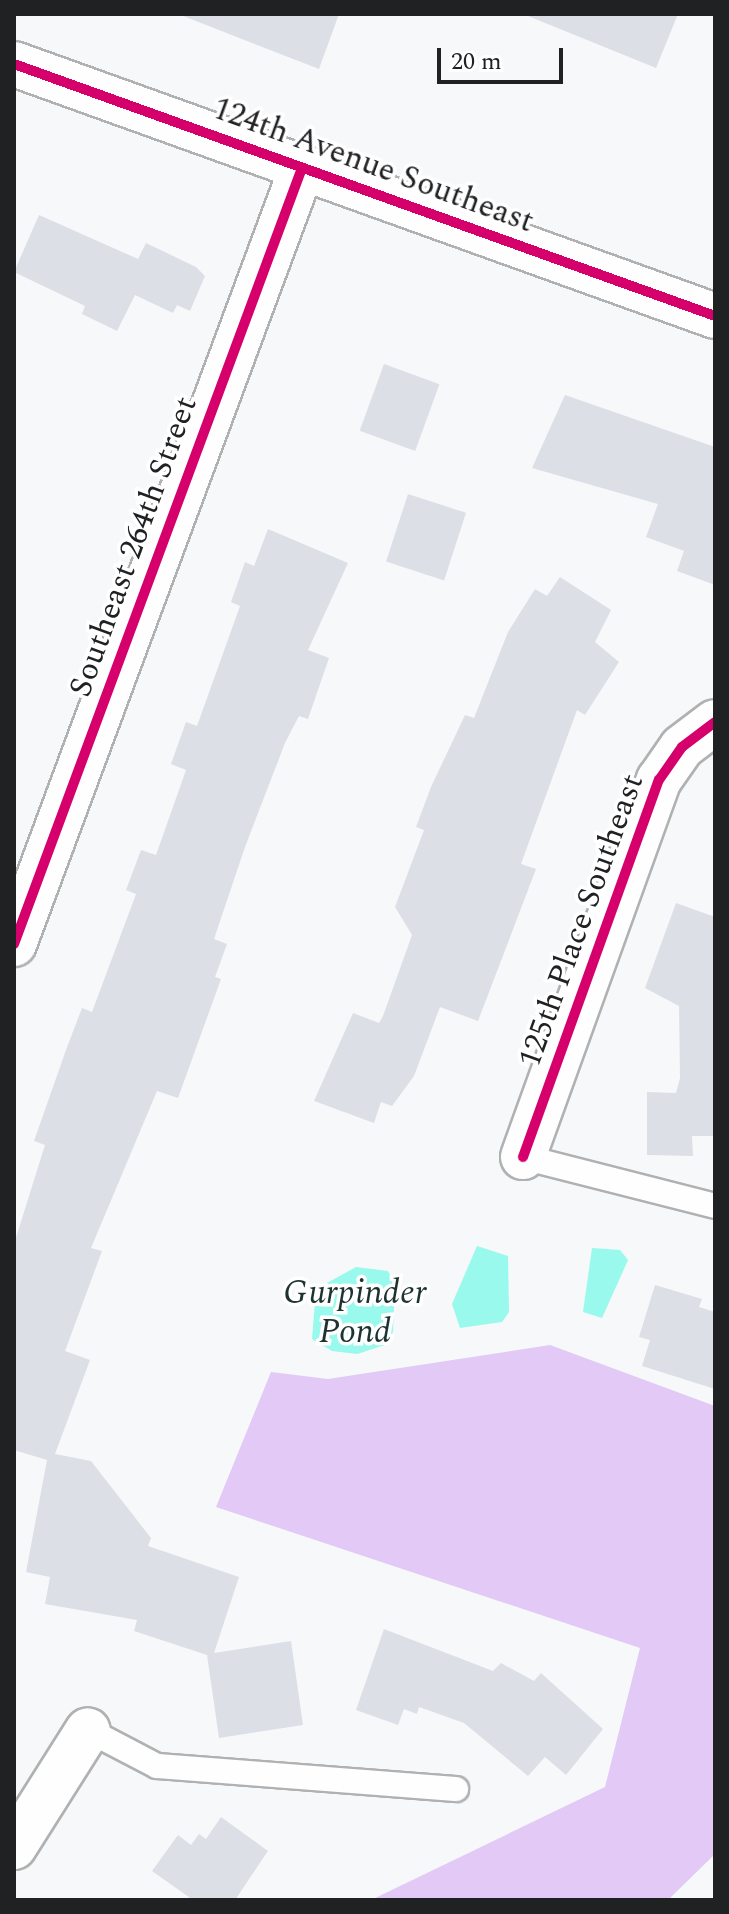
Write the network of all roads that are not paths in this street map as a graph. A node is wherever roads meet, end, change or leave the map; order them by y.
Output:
1 (14, 64) edge
2 (302, 168) junction
3 (715, 316) edge
4 (715, 722) edge
5 (14, 944) edge
6 (523, 1157) joint
7 (715, 1206) edge
8 (88, 1730) joint
9 (456, 1789) dead end
10 (14, 1847) edge

1 - 2 street, 124th Avenue Southeast
2 - 3 street, 124th Avenue Southeast
2 - 5 street, Southeast 264th Street
4 - 6 street, 125th Place Southeast
6 - 7 lane
8 - 9 lane
8 - 10 street

